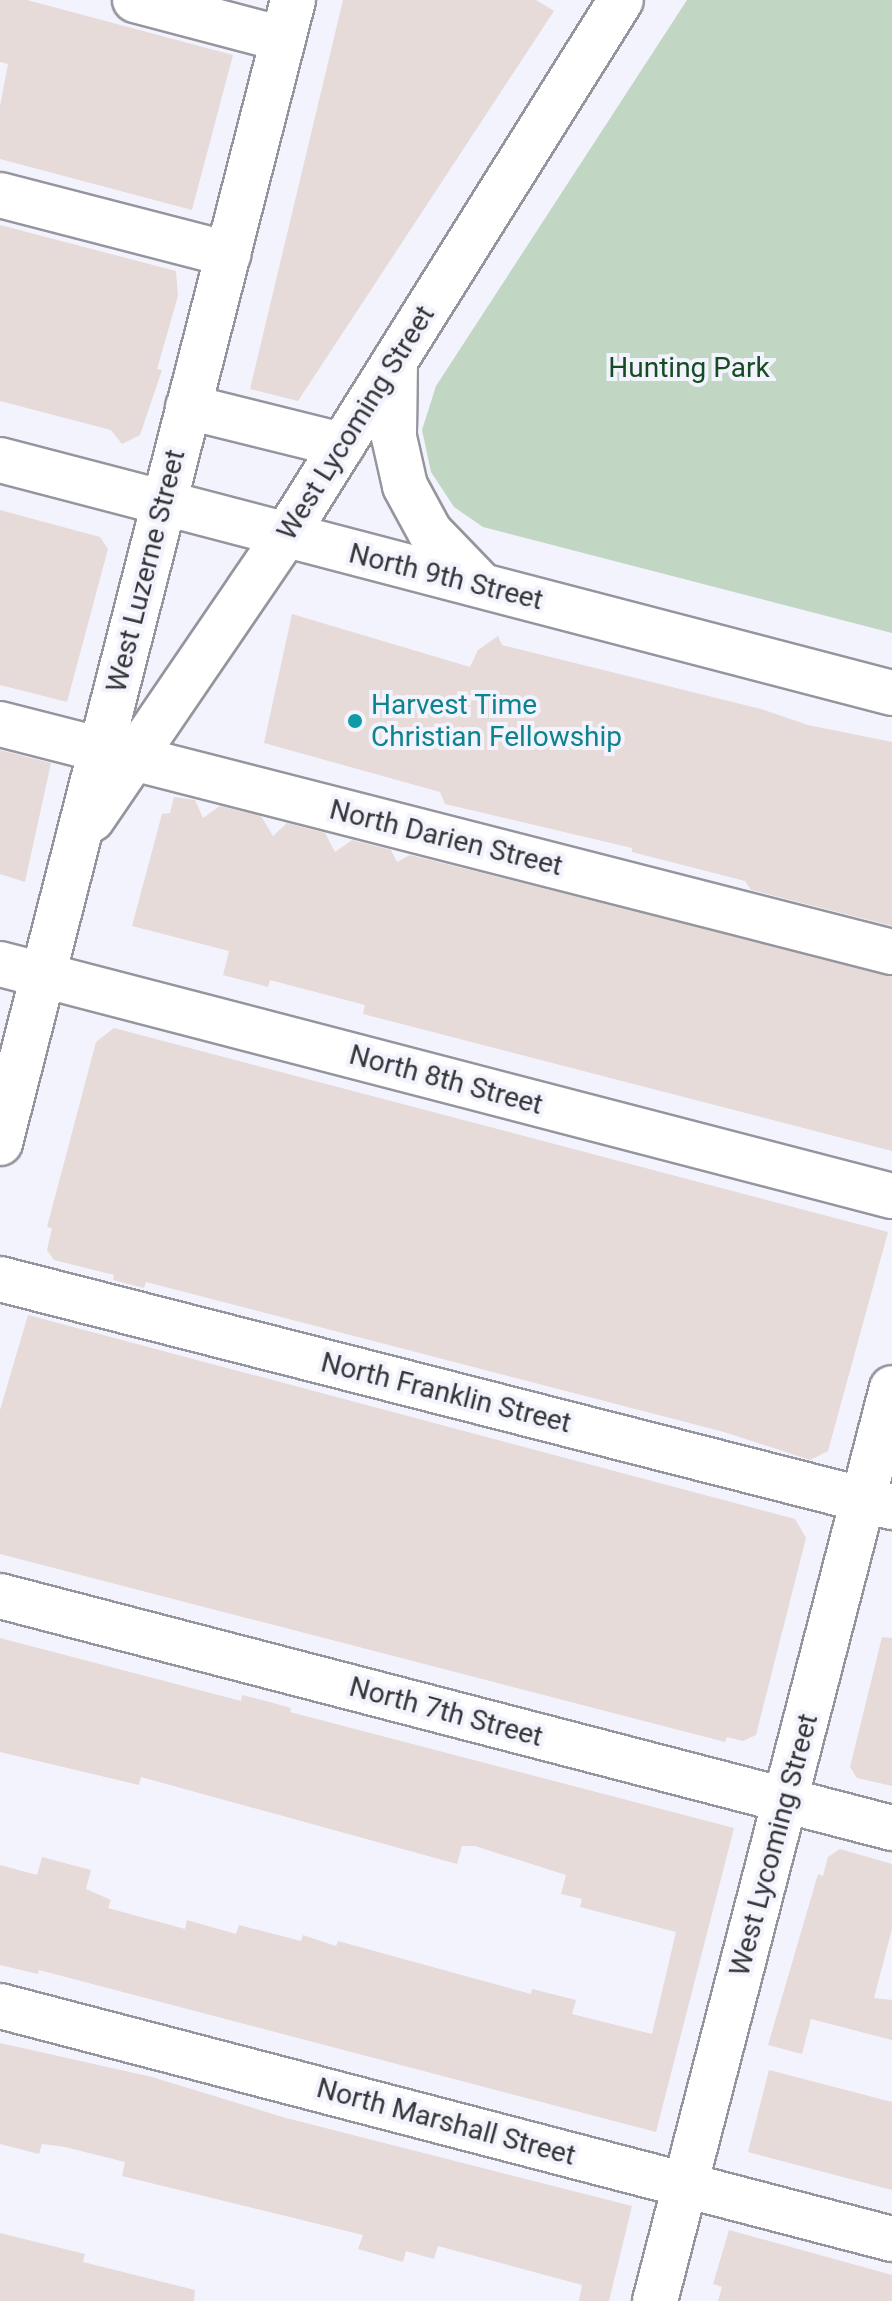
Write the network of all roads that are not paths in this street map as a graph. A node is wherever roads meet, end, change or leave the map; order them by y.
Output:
1 (135, 0) edge
2 (621, 0) edge
3 (288, 20) edge
4 (0, 195) edge
5 (228, 254) junction
6 (395, 361) junction
7 (188, 407) junction
8 (342, 445) junction
9 (0, 460) edge
10 (164, 502) junction
11 (286, 535) junction
12 (480, 584) junction
13 (892, 693) edge
14 (0, 724) edge
15 (118, 754) junction
16 (892, 952) edge
17 (0, 964) edge
18 (43, 975) junction
19 (0, 1143) edge
20 (892, 1196) edge
21 (0, 1279) edge
22 (892, 1388) edge
23 (878, 1503) edge
24 (0, 1596) edge
25 (785, 1800) junction
26 (892, 1828) edge
27 (0, 2006) edge
28 (685, 2184) junction
29 (892, 2239) edge
30 (655, 2301) edge

1 - 3 street
2 - 6 street, West Lycoming Street
3 - 5 street, West Luzerne Street
4 - 5 street
5 - 7 street, West Luzerne Street
6 - 8 street, West Lycoming Street
6 - 12 street
7 - 8 street
7 - 10 street, West Luzerne Street
8 - 11 street, West Lycoming Street
9 - 10 street, North 9th Street
10 - 11 street, North 9th Street
10 - 15 street, West Luzerne Street
11 - 12 street, North 9th Street
11 - 15 street, West Lycoming Street
12 - 13 street, North 9th Street
14 - 15 street, North Darien Street
15 - 16 street, North Darien Street
15 - 18 street, West Lycoming Street
17 - 18 street, North 8th Street
18 - 19 street
18 - 20 street, North 8th Street
21 - 23 street, North Franklin Street
22 - 23 street, West Lycoming Street
23 - 25 street, West Lycoming Street
24 - 25 street, North 7th Street
25 - 26 street, North 7th Street
25 - 28 street, West Lycoming Street
27 - 28 street, North Marshall Street
28 - 29 street, North Marshall Street
28 - 30 street, West Lycoming Street

